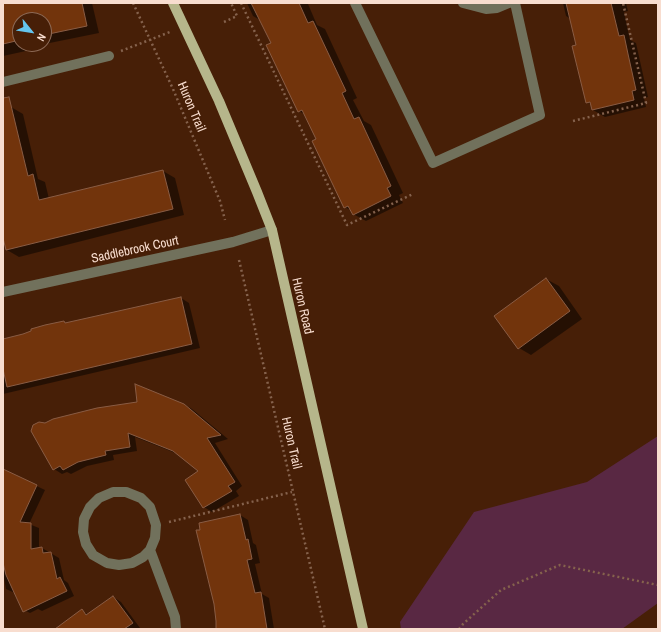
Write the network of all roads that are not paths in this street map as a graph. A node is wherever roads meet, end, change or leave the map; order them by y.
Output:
1 (173, 3) edge
2 (355, 3) edge
3 (463, 3) edge
4 (509, 3) edge
5 (515, 3) edge
6 (109, 56) road end
7 (3, 82) edge
8 (272, 230) junction
9 (3, 292) edge
10 (150, 550) junction
11 (176, 629) edge
12 (363, 629) edge

1 - 8 main road, Huron Road
2 - 5 street
3 - 4 street
6 - 7 street
8 - 9 street, Saddlebrook Court
8 - 12 main road, Huron Road
10 - 10 street
10 - 11 street

